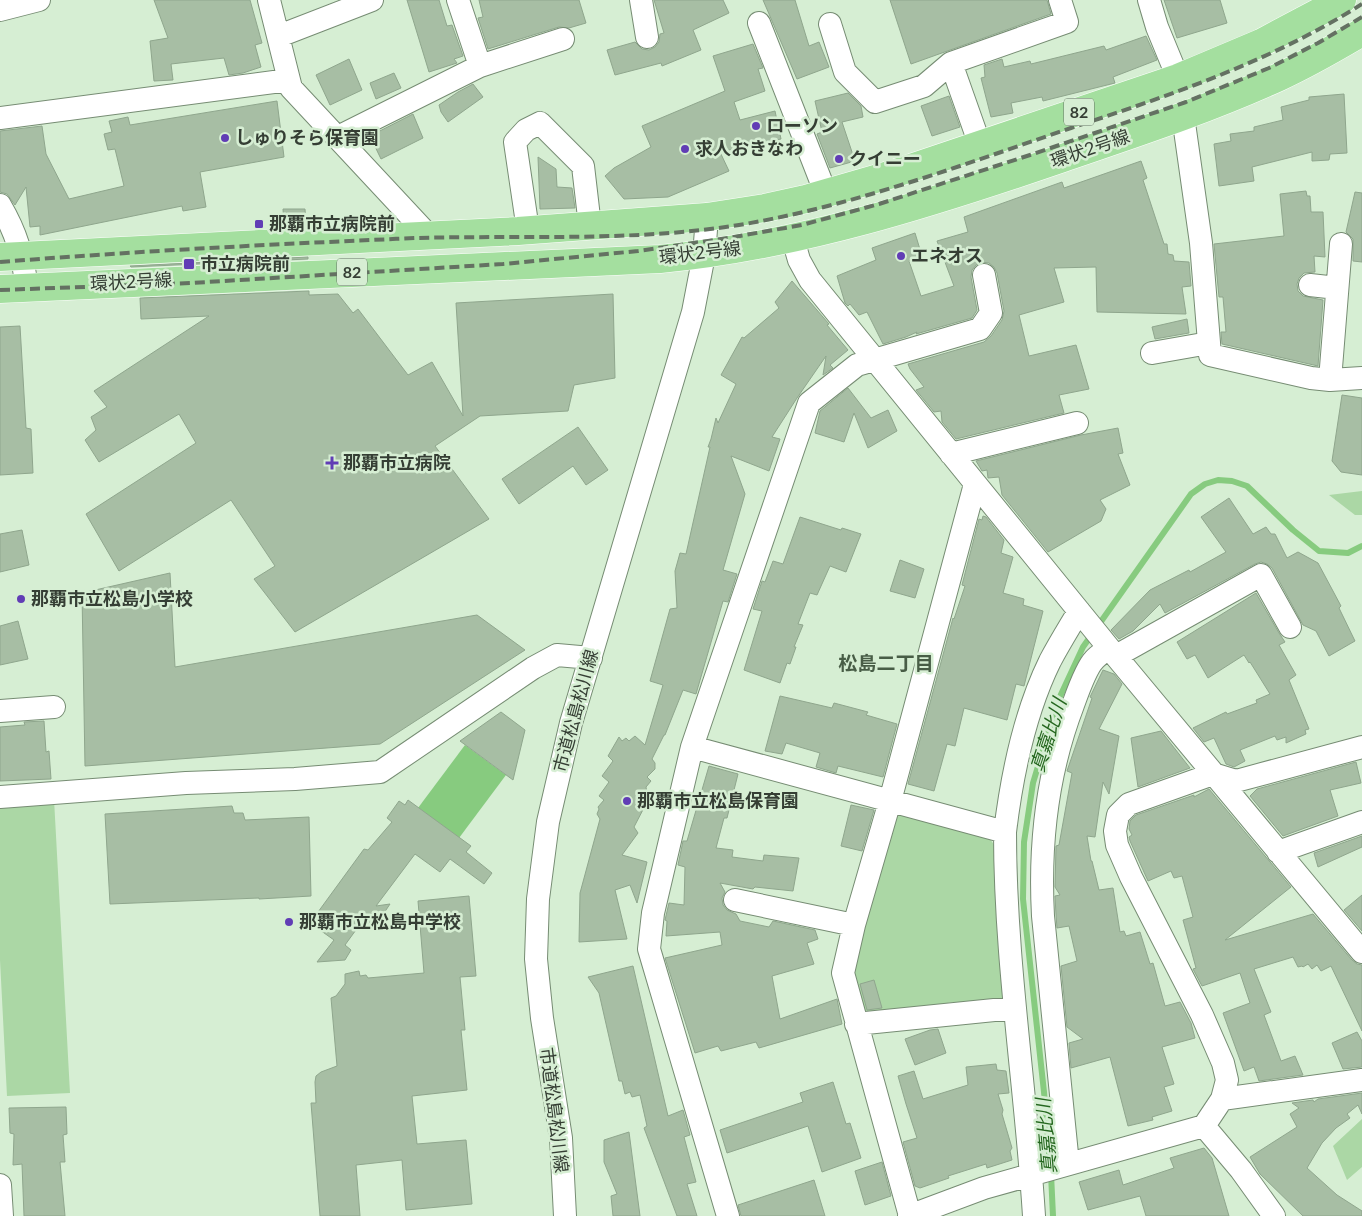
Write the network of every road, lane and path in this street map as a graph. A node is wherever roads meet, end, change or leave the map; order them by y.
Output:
1 (39, 0) edge
2 (269, 0) edge
3 (372, 0) edge
4 (458, 0) edge
5 (640, 0) edge
6 (1060, 0) edge
7 (1149, 0) edge
8 (1342, 0) edge
9 (0, 10) edge
10 (759, 23) dead end
11 (830, 24) dead end
12 (1362, 32) edge
13 (279, 36) junction
14 (647, 36) dead end
15 (563, 39) dead end
16 (951, 63) junction
17 (480, 66) junction
18 (1178, 78) junction
19 (289, 80) junction
20 (1183, 116) junction
21 (0, 118) edge
22 (338, 137) junction
23 (980, 145) junction
24 (826, 194) junction
25 (0, 205) edge
26 (707, 217) junction
27 (590, 226) junction
28 (528, 230) junction
29 (429, 236) junction
30 (793, 239) junction
31 (1341, 244) dead end
32 (704, 255) junction
33 (11, 256) edge
34 (984, 275) dead end
35 (1310, 285) dead end
36 (27, 287) junction
37 (1337, 288) junction
38 (0, 289) edge
39 (1210, 343) junction
40 (1152, 353) dead end
41 (874, 360) junction
42 (1362, 378) edge
43 (1330, 380) junction
44 (1077, 423) dead end
45 (951, 454) junction
46 (975, 484) junction
47 (1083, 616) junction
48 (1290, 627) dead end
49 (1110, 649) junction
50 (591, 658) junction
51 (54, 708) dead end
52 (0, 710) edge
53 (692, 747) junction
54 (1362, 747) edge
55 (1213, 774) junction
56 (0, 797) edge
57 (890, 801) junction
58 (1362, 822) edge
59 (1005, 832) junction
60 (1278, 852) junction
61 (735, 900) dead end
62 (854, 925) junction
63 (1362, 952) edge
64 (1014, 1008) junction
65 (856, 1024) junction
66 (1362, 1080) edge
67 (1222, 1099) junction
68 (1204, 1126) junction
69 (1065, 1164) junction
70 (1036, 1173) junction
71 (0, 1185) edge
72 (2, 1216) edge
73 (565, 1216) edge
74 (728, 1216) edge
75 (910, 1216) edge
76 (1034, 1216) edge
77 (1274, 1216) edge

1 - 9 street
2 - 13 street
3 - 13 street
4 - 17 street
5 - 14 street
6 - 16 street
7 - 18 street
8 - 18 main road, 環状2号線 / 82
10 - 24 street
11 - 16 street
12 - 20 main road, 環状2号線 / 82
13 - 19 street
15 - 17 street
16 - 23 street
17 - 22 street
18 - 23 main road, 環状2号線 / 82
19 - 21 street
19 - 22 street
20 - 30 main road, 環状2号線 / 82
20 - 39 street
22 - 29 street
23 - 24 main road, 環状2号線 / 82
24 - 26 main road, 環状2号線 / 82
25 - 33 street
26 - 27 main road, 環状2号線 / 82
26 - 32 street, 市道松島松川線
27 - 28 main road, 環状2号線 / 82
27 - 28 street
28 - 29 main road, 環状2号線 / 82
29 - 33 main road, 環状2号線 / 82
30 - 32 main road, 環状2号線 / 82
30 - 41 street
31 - 37 street
32 - 36 main road, 環状2号線 / 82
32 - 50 street, 市道松島松川線
33 - 36 street
34 - 41 street
35 - 37 street
36 - 38 main road, 環状2号線 / 82
37 - 43 street
39 - 40 street
39 - 43 street
41 - 45 street
41 - 53 street
42 - 43 street
44 - 45 street
45 - 46 street
46 - 47 street
46 - 57 street
47 - 49 street
47 - 59 street
48 - 49 street
49 - 55 street
49 - 69 street
50 - 56 street
50 - 73 street, 市道松島松川線
51 - 52 street
53 - 57 street
53 - 74 street
54 - 55 street
55 - 60 street
55 - 67 street
57 - 59 street
57 - 62 street
58 - 60 street
59 - 64 street
60 - 63 street
61 - 62 street
62 - 65 street
64 - 65 street
64 - 70 street
65 - 75 street
66 - 67 street
67 - 68 street
68 - 69 street
68 - 77 street
69 - 70 street
70 - 75 street
70 - 76 street
71 - 72 street

